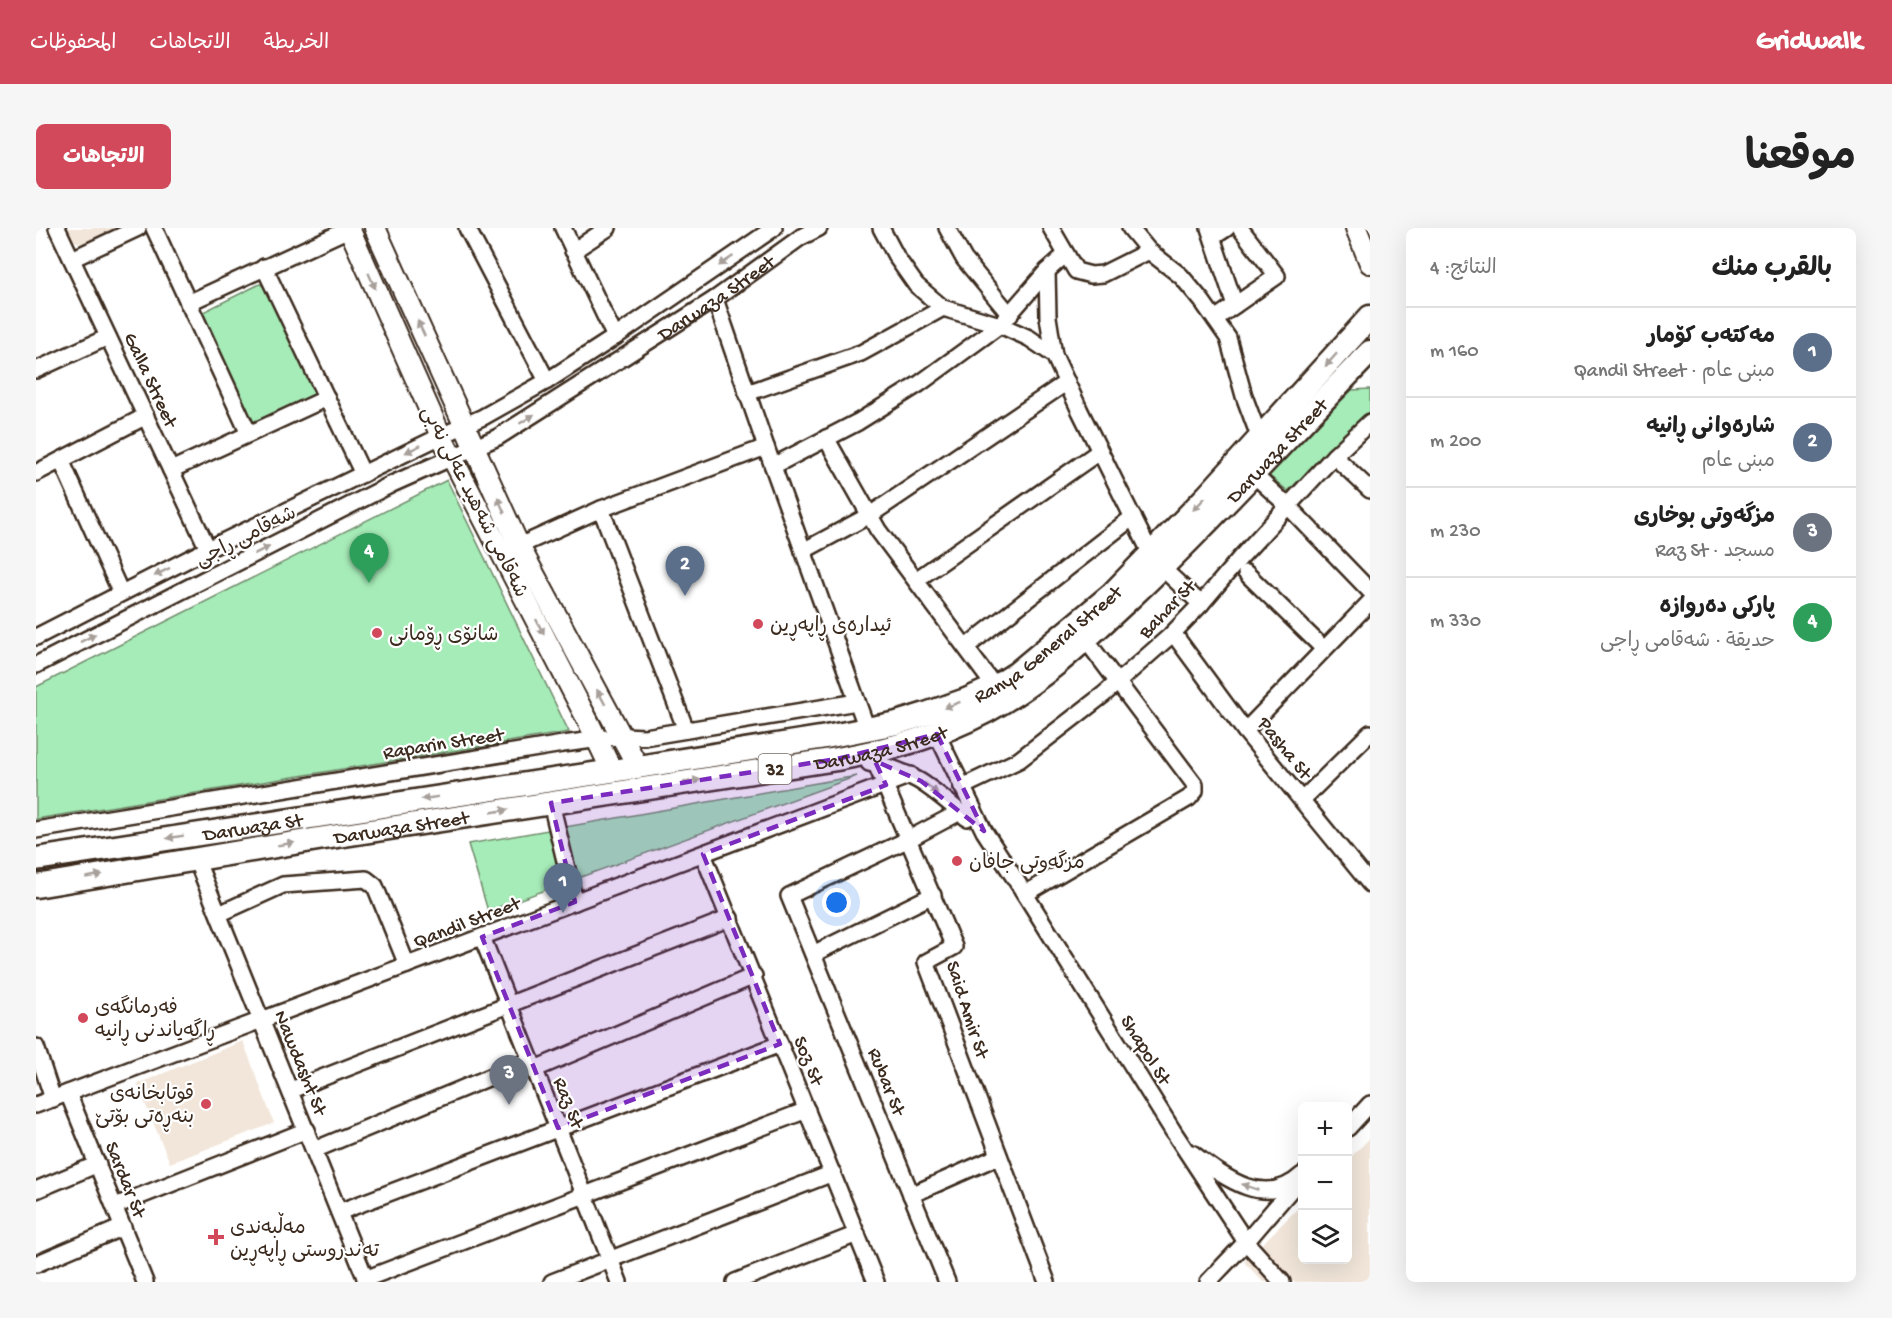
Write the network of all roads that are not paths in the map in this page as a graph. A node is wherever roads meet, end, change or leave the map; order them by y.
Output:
1 (57, 228) edge
2 (138, 228) edge
3 (154, 228) edge
4 (375, 228) edge
5 (467, 228) edge
6 (563, 228) edge
7 (608, 228) edge
8 (774, 228) edge
9 (819, 228) edge
10 (881, 228) edge
11 (947, 228) edge
12 (1130, 228) edge
13 (1227, 228) edge
14 (1240, 228) edge
15 (1356, 228) edge
16 (349, 229) edge
17 (1054, 229) edge
18 (1211, 232) edge
19 (798, 233) edge
20 (573, 251) junction
21 (1149, 251) junction
22 (1066, 254) junction
23 (72, 259) junction
24 (1370, 263) edge
25 (264, 267) junction
26 (1047, 271) junction
27 (715, 299) junction
28 (188, 303) junction
29 (1235, 305) junction
30 (943, 308) junction
31 (1370, 317) edge
32 (1215, 319) junction
33 (1005, 320) junction
34 (108, 337) junction
35 (615, 337) junction
36 (1370, 352) edge
37 (1054, 355) junction
38 (1370, 365) edge
39 (36, 370) edge
40 (547, 381) junction
41 (1067, 382) junction
42 (1338, 385) junction
43 (747, 393) junction
44 (327, 398) junction
45 (146, 416) junction
46 (1370, 422) edge
47 (466, 426) junction
48 (249, 434) junction
49 (441, 436) junction
50 (826, 438) junction
51 (1260, 439) junction
52 (475, 446) junction
53 (766, 447) junction
54 (1100, 451) junction
55 (451, 456) junction
56 (1334, 456) junction
57 (61, 460) junction
58 (773, 466) junction
59 (171, 470) junction
60 (36, 473) edge
61 (363, 474) junction
62 (1253, 474) junction
63 (1370, 490) edge
64 (1288, 506) junction
65 (601, 509) junction
66 (870, 515) junction
67 (1133, 517) junction
68 (519, 546) junction
69 (208, 549) junction
70 (803, 550) junction
71 (1157, 561) junction
72 (1246, 573) dead end
73 (916, 580) junction
74 (1370, 591) edge
75 (121, 594) junction
76 (1370, 602) edge
77 (1201, 604) junction
78 (1173, 633) junction
79 (36, 637) edge
80 (1086, 640) junction
81 (966, 647) junction
82 (1324, 649) junction
83 (36, 665) edge
84 (1119, 682) junction
85 (995, 687) junction
86 (857, 702) junction
87 (867, 729) junction
88 (686, 730) junction
89 (1245, 731) junction
90 (1370, 733) edge
91 (937, 734) junction
92 (623, 736) junction
93 (597, 739) junction
94 (837, 759) junction
95 (876, 764) junction
96 (638, 767) junction
97 (612, 771) junction
98 (911, 775) junction
99 (886, 785) junction
100 (962, 787) junction
101 (1302, 800) junction
102 (551, 803) junction
103 (960, 812) junction
104 (36, 830) edge
105 (984, 831) junction
106 (909, 839) junction
107 (703, 854) junction
108 (36, 859) edge
109 (196, 859) junction
110 (1367, 876) edge
111 (36, 886) edge
112 (1025, 894) junction
113 (933, 895) junction
114 (574, 902) junction
115 (219, 914) junction
116 (730, 918) junction
117 (482, 937) junction
118 (813, 954) junction
119 (407, 965) junction
120 (754, 976) junction
121 (509, 1005) junction
122 (262, 1020) junction
123 (780, 1044) junction
124 (36, 1047) edge
125 (533, 1065) junction
126 (291, 1089) junction
127 (68, 1093) junction
128 (53, 1099) junction
129 (1370, 1104) edge
130 (36, 1105) edge
131 (807, 1110) junction
132 (1352, 1123) edge
133 (558, 1128) junction
134 (307, 1130) junction
135 (1173, 1131) junction
136 (315, 1150) junction
137 (999, 1156) junction
138 (98, 1164) junction
139 (833, 1173) junction
140 (1298, 1180) edge
141 (1298, 1181) edge
142 (36, 1190) edge
143 (584, 1195) junction
144 (911, 1195) junction
145 (115, 1206) junction
146 (339, 1212) junction
147 (123, 1227) junction
148 (857, 1234) junction
149 (1246, 1242) junction
150 (610, 1260) junction
151 (36, 1264) edge
152 (366, 1280) edge
153 (146, 1282) edge
154 (552, 1282) edge
155 (619, 1282) edge
156 (735, 1282) edge
157 (876, 1282) edge
158 (947, 1282) edge
159 (1047, 1282) edge
160 (1208, 1282) edge
161 (1282, 1282) edge

1 - 23 street, Galla Street
2 - 23 street
3 - 28 street
47 -> 4 main road, شەقامی شەهید عەلی نەبی
5 - 40 street
6 - 20 street
7 - 20 street
8 -> 35 street, Darwaza Street
9 - 19 street, Darwaza Street
10 - 30 street
11 - 33 street
12 - 21 street
13 - 18 street
14 - 29 street
15 - 24 main road
16 - 25 street
16 -> 49 main road, شەقامی شەهید عەلی نەبی
17 - 22 street
18 - 29 street
19 - 27 street, Darwaza Street
20 - 35 street
21 - 22 street
21 - 32 street
22 - 26 street
23 - 34 street, Galla Street
25 - 28 street
25 - 44 street
26 - 33 street
26 - 37 street
27 - 43 street
52 -> 27 street, Darwaza Street
28 - 48 street
29 - 32 street
30 - 33 street
30 - 43 street
31 -> 51 highway, Ranya General Street / 32
32 - 51 street
33 - 37 street
33 - 50 street
34 - 39 street
34 - 45 street, Galla Street
35 - 40 street, Darwaza Street
36 - 42 highway, Darwaza Street / 32
37 - 41 street
38 - 42 highway
40 - 47 street, Darwaza Street
41 - 54 street
41 - 66 street
42 - 62 highway, Darwaza Street / 32
43 - 53 street
44 - 48 street
44 - 61 street
45 - 57 street
45 - 59 street, Galla Street
46 - 56 street, Bahar St
47 - 49 street, شەقامی ڕاجی
47 - 52 main road, شەقامی شەهید عەلی نەبی
48 - 59 street
49 - 55 main road, شەقامی شەهید عەلی نەبی
49 -> 61 street, شەقامی ڕاجی
50 - 58 street
50 - 66 street
51 -> 71 highway, Ranya General Street / 32
52 - 55 street, شەقامی ڕاجی
68 -> 52 main road, شەقامی شەهید عەلی نەبی
53 - 58 street
53 - 65 street
54 - 67 street
54 - 73 street
83 -> 55 street, شەقامی ڕاجی
55 -> 93 main road, شەقامی شەهید عەلی نەبی
56 - 63 street
56 - 64 street, Bahar St
57 - 60 street
57 - 75 street
58 - 70 street
59 - 69 street, Galla Street
61 - 69 street, شەقامی ڕاجی
62 - 64 street
62 - 71 highway, Darwaza Street / 32
64 - 74 street
64 - 77 street, Bahar St
65 - 68 street
65 - 88 street
66 - 70 street
66 - 73 street
67 - 71 street
67 - 81 street
92 -> 68 main road, شەقامی شەهید عەلی نەبی
69 -> 75 street, شەقامی ڕاجی
70 - 86 street
71 - 77 street
71 - 80 highway, Darwaza Street / 32
71 - 85 highway, Ranya General Street / 32
72 - 82 street
73 - 81 street
75 - 79 street, شەقامی ڕاجی
76 - 82 street
77 - 78 street, Bahar St
78 - 84 street, Bahar St
78 - 89 street, Pasha St
80 - 84 street
80 - 91 highway, Darwaza Street / 32
81 - 85 street
82 - 89 street
84 - 100 street, Bahar St
84 - 112 street
85 -> 87 highway, Ranya General Street / 32
86 - 87 street
86 - 88 street, Raparin Street
87 - 96 highway, Ranya General Street / 32
88 - 92 street, Raparin Street
89 - 101 street, Pasha St
90 - 101 street
91 - 94 highway, Darwaza Street / 32
91 - 100 street
92 - 93 street, Raparin Street
92 - 96 main road, شەقامی شەهید عەلی نەبی
93 - 97 main road, شەقامی شەهید عەلی نەبی
93 - 104 street, Raparin Street
94 - 95 street
102 -> 94 highway, Darwaza Street / 32
95 - 98 street
95 - 99 street, Said Amir St
96 - 97 highway, Ranya General Street / 32
97 -> 108 highway, Darwaza St / 32
98 - 99 street, Qandil Street
98 -> 103 street
99 - 106 street, Said Amir St
99 - 107 street, Qandil Street
100 - 105 street
101 - 110 street, Pasha St
109 -> 102 highway, Darwaza Street / 32
102 - 114 street
103 - 105 street
103 - 106 street
105 - 112 street, Shapol St
106 - 113 street, Said Amir St
106 - 118 street, Rubar St
107 - 114 street, Qandil Street
107 - 116 street, Soz St
111 -> 109 highway, Darwaza Street / 32
109 - 115 street, Nawdasht St
112 - 135 street, Shapol St
113 - 118 street
113 - 137 street, Said Amir St
114 - 117 street, Qandil Street
115 - 119 street
115 - 122 street, Nawdasht St
116 - 120 street, Soz St
116 - 121 street
117 - 119 street, Qandil Street
117 - 121 street, Raz St
118 - 144 street, Rubar St
119 - 122 street, Qandil Street
120 - 123 street, Soz St
120 - 125 street
121 - 125 street, Raz St
121 - 126 street
122 - 126 street, Nawdasht St
122 - 127 street, Qandil Street
123 - 131 street, Soz St
123 - 133 street
124 - 128 street
125 - 133 street, Raz St
125 - 136 street
126 - 134 street, Nawdasht St
127 - 128 street, Qandil Street
127 - 138 street, Sardar St
128 - 130 street, Qandil Street
129 - 132 street
131 - 139 street, Soz St
131 - 143 street
133 - 143 street, Raz St
133 - 146 street
134 - 136 street, Nawdasht St
134 - 145 street
140 -> 135 street
135 - 149 street, Shapol St
136 - 146 street, Nawdasht St
137 - 144 street
137 - 159 street, Said Amir St
138 - 142 street
138 - 145 street, Sardar St
139 - 148 street, Soz St
139 - 150 street
141 - 149 street
143 - 150 street, Raz St
143 - 152 street
144 - 158 street, Rubar St
145 - 147 street, Sardar St
146 - 152 street, Nawdasht St
147 - 151 street
147 - 153 street, Sardar St
148 - 156 street
148 - 157 street, Soz St
149 - 160 street
149 - 161 street, Shapol St
150 - 154 street
150 - 155 street, Raz St

